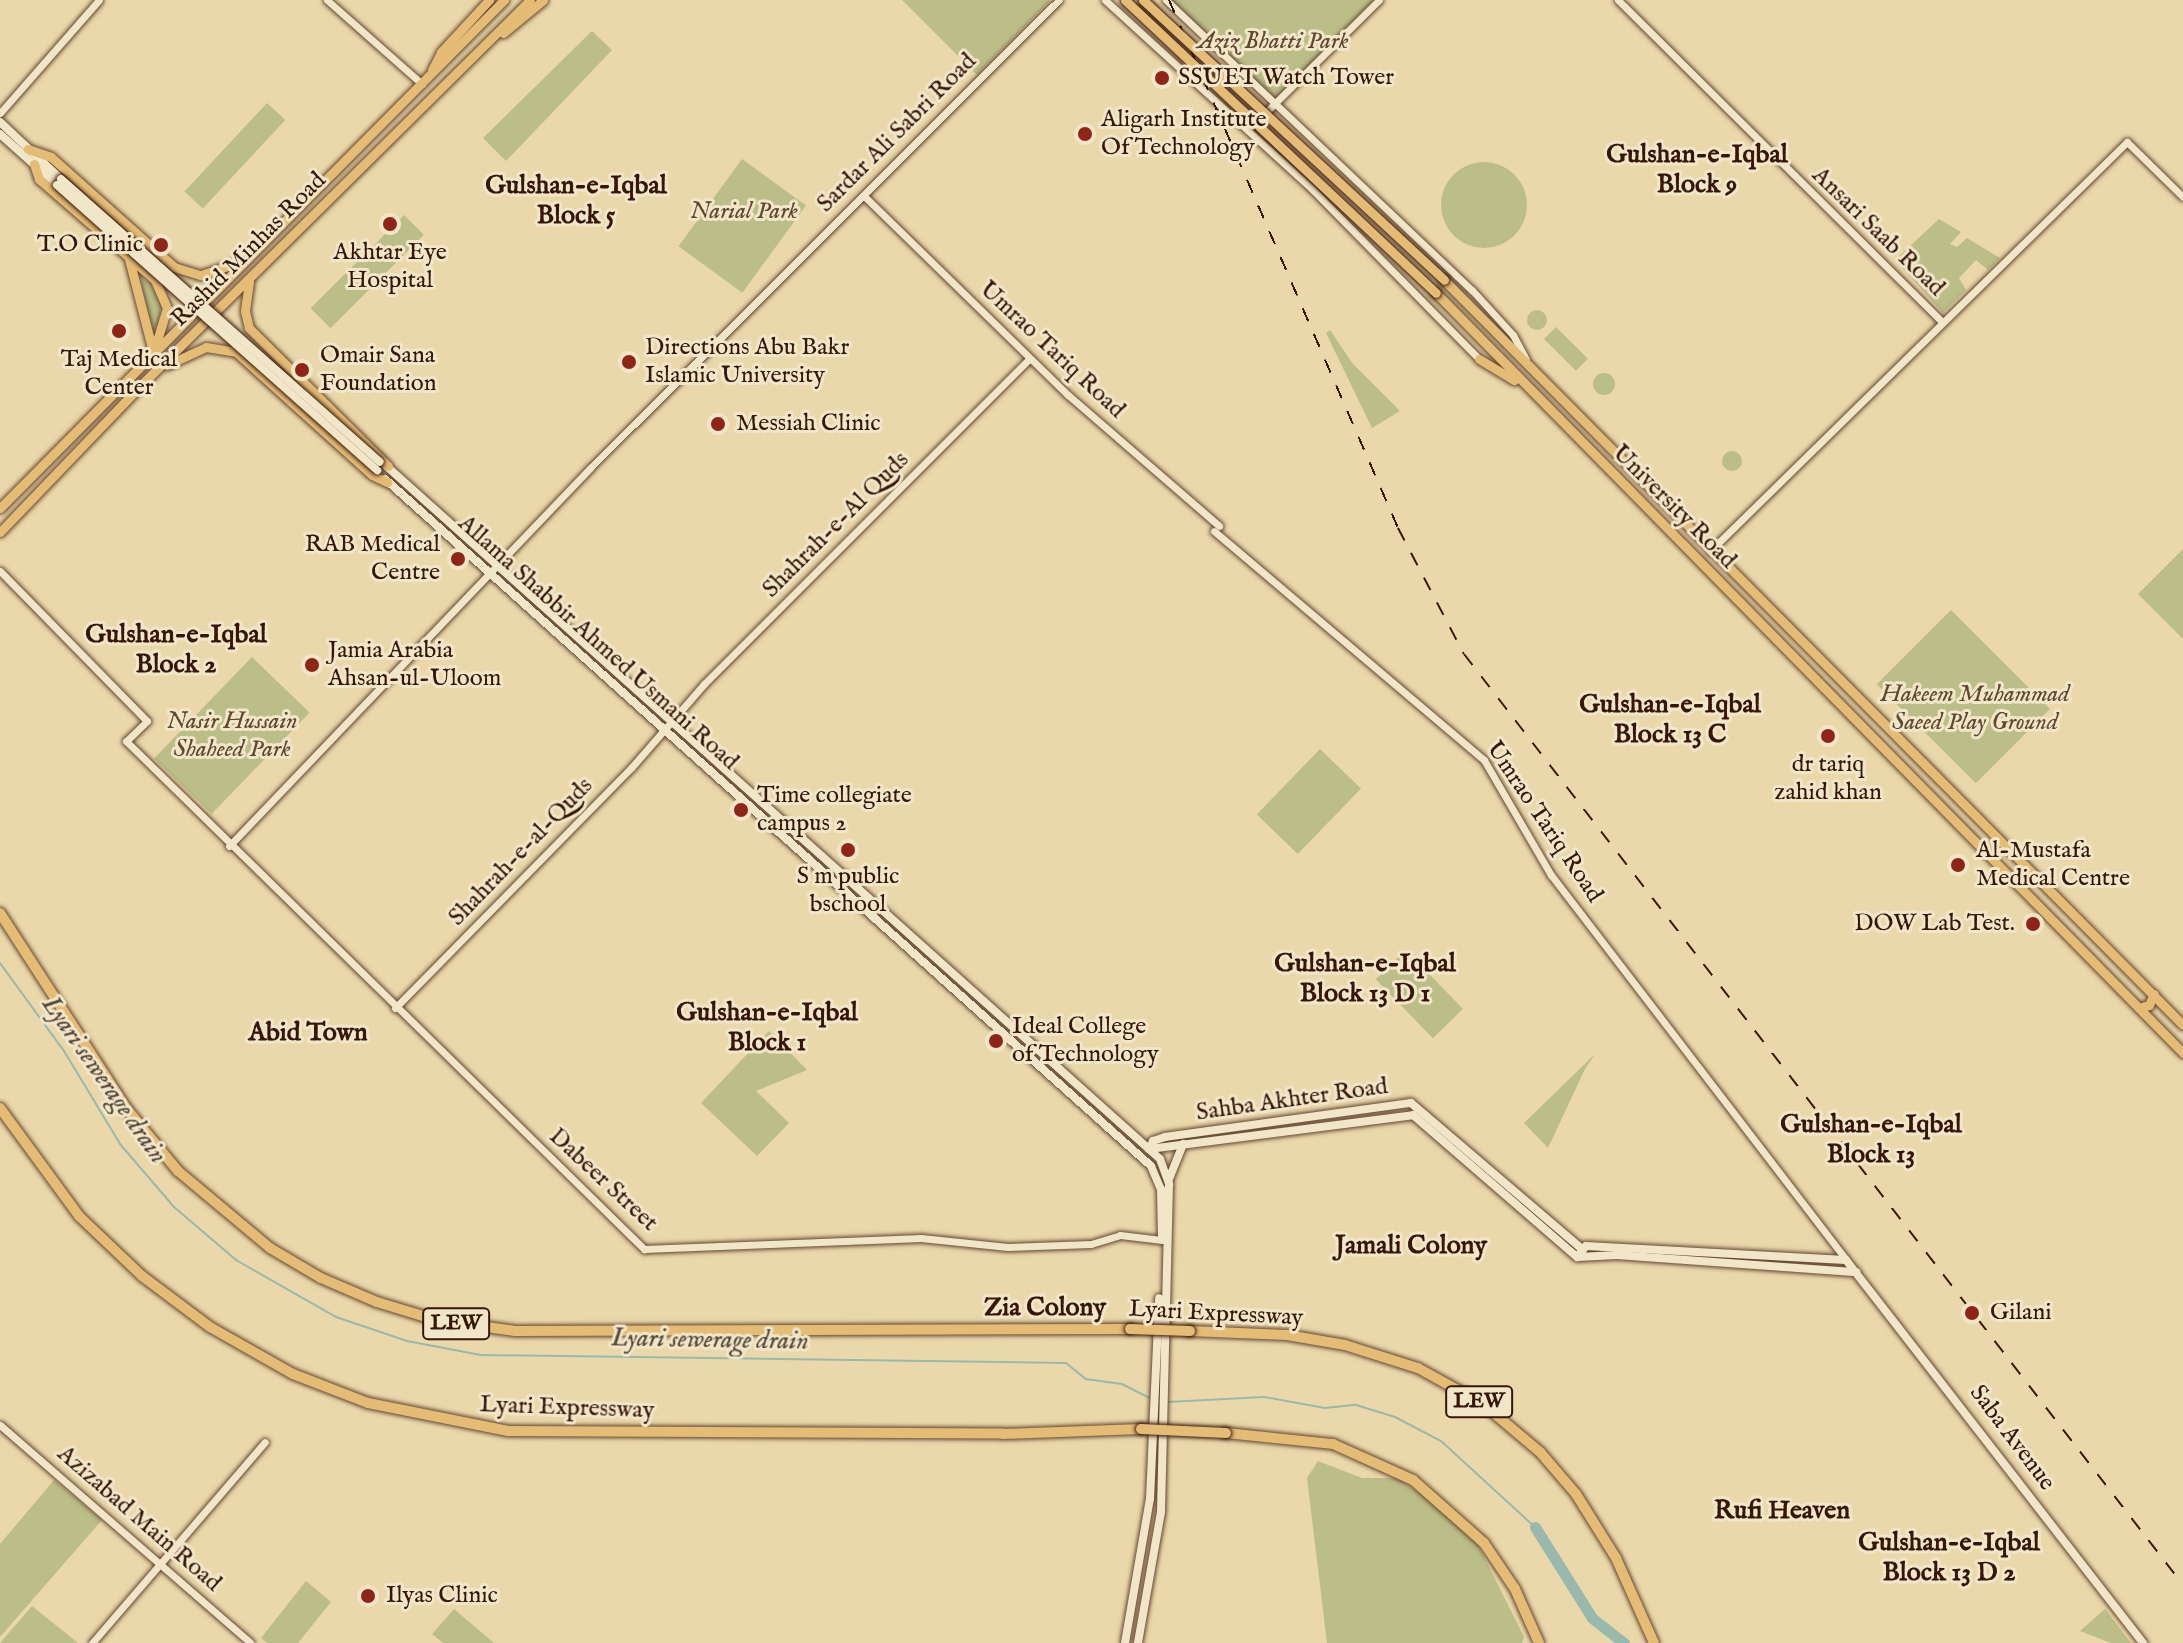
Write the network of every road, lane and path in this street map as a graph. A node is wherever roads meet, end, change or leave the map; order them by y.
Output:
1 (99, 0) edge
2 (327, 0) edge
3 (489, 0) edge
4 (504, 0) edge
5 (530, 0) edge
6 (543, 0) edge
7 (1059, 0) edge
8 (1105, 0) edge
9 (1125, 0) edge
10 (1143, 0) edge
11 (1166, 0) edge
12 (1379, 0) edge
13 (1618, 0) edge
14 (492, 39) junction
15 (425, 80) junction
16 (1275, 100) junction
17 (0, 113) edge
18 (0, 122) edge
19 (1248, 130) junction
20 (0, 134) edge
21 (28, 149) junction
22 (34, 164) junction
23 (59, 182) junction
24 (864, 196) junction
25 (2183, 197) edge
26 (127, 254) junction
27 (247, 259) junction
28 (250, 279) junction
29 (1942, 322) junction
30 (153, 352) junction
31 (1029, 359) junction
32 (1479, 359) joint
33 (155, 372) junction
34 (1535, 374) junction
35 (1528, 387) junction
36 (67, 437) junction
37 (77, 452) junction
38 (382, 466) junction
39 (35, 473) junction
40 (387, 482) junction
41 (44, 486) junction
42 (0, 508) edge
43 (0, 532) edge
44 (1710, 551) junction
45 (499, 566) junction
46 (0, 571) edge
47 (491, 575) junction
48 (672, 720) junction
49 (664, 731) junction
50 (229, 846) junction
51 (0, 913) edge
52 (2154, 994) junction
53 (2165, 1006) junction
54 (395, 1008) junction
55 (2139, 1008) junction
56 (2151, 1021) junction
57 (2183, 1025) edge
58 (2183, 1053) edge
59 (0, 1108) edge
60 (1183, 1144) junction
61 (1133, 1148) junction
62 (1150, 1148) junction
63 (1151, 1166) junction
64 (1169, 1179) junction
65 (1162, 1240) junction
66 (1617, 1251) junction
67 (1580, 1253) junction
68 (1846, 1260) junction
69 (1856, 1272) junction
70 (1161, 1324) junction
71 (1159, 1418) junction
72 (0, 1425) edge
73 (265, 1442) dead end
74 (160, 1564) junction
75 (92, 1643) edge
76 (251, 1643) edge
77 (1125, 1643) edge
78 (1138, 1643) edge
79 (1539, 1643) edge
80 (1654, 1643) edge
81 (2143, 1643) edge

1 - 17 street
2 - 15 street
3 - 15 main road
4 - 15 main road, Rashid Minhas Road
5 - 14 main road, Rashid Minhas Road
6 - 14 main road
7 - 24 street, Sardar Ali Sabri Road
8 - 19 street
9 - 35 main road, University Road, bridge
10 - 34 main road, University Road, bridge
11 - 16 street
12 - 16 street
13 - 29 street, Ansari Saab Road
14 - 28 main road, Rashid Minhas Road
15 - 27 main road, Rashid Minhas Road
16 - 19 street
16 - 34 street
18 - 21 main road
19 - 32 street
20 - 22 main road
21 - 23 main road
21 - 27 main road
22 - 23 main road
22 - 26 main road
23 - 38 main road, bridge
24 - 31 street, Umrao Tariq Road
24 - 45 street, Sardar Ali Sabri Road
25 - 29 street
26 - 30 main road
26 - 30 main road
27 - 30 main road, Rashid Minhas Road
28 - 33 main road, Rashid Minhas Road
28 - 38 main road
29 - 44 street
30 - 36 main road, Rashid Minhas Road
31 - 48 street, Shahrah-e-Al Quds
31 - 68 street, Umrao Tariq Road
32 - 35 main road
33 - 37 main road, Rashid Minhas Road
33 - 40 main road
34 - 44 main road, University Road
35 - 55 main road, University Road
36 - 37 main road
36 - 39 main road, Rashid Minhas Road
37 - 41 main road, Rashid Minhas Road
38 - 40 main road, Allama Shabbir Ahmed Usmani Road
38 - 45 main road, Allama Shabbir Ahmed Usmani Road
39 - 41 main road
39 - 42 main road, Rashid Minhas Road
40 - 47 main road, Allama Shabbir Ahmed Usmani Road
41 - 43 main road, Rashid Minhas Road
44 - 52 main road, University Road
45 - 47 street, Sardar Ali Sabri Road
45 - 48 main road, Allama Shabbir Ahmed Usmani Road
46 - 50 street, Dabeer Street
47 - 49 main road, Allama Shabbir Ahmed Usmani Road
47 - 50 street, Sardar Ali Sabri Road
48 - 49 street, Shahrah-e-al-Quds
48 - 62 main road, Allama Shabbir Ahmed Usmani Road
49 - 54 street, Shahrah-e-al-Quds
49 - 61 main road, Allama Shabbir Ahmed Usmani Road
50 - 54 street, Dabeer Street
51 - 80 highway, Lyari Expressway / LEW, bridge
52 - 53 main road, University Road
52 - 55 main road
53 - 56 main road
53 - 57 main road, University Road
54 - 65 street, Dabeer Street
55 - 56 main road, University Road
56 - 58 main road, University Road
59 - 79 highway, Lyari Expressway, bridge
60 - 62 main road, Sahba Akhter Road
60 - 64 main road
60 - 67 main road, Sahba Akhter Road
61 - 62 main road, Sahba Akhter Road
61 - 63 main road, Allama Shabbir Ahmed Usmani Road
62 - 63 main road
62 - 64 main road, Allama Shabbir Ahmed Usmani Road
62 - 67 main road, Sahba Akhter Road
63 - 65 main road
64 - 70 main road
65 - 70 main road
66 - 67 main road
66 - 68 main road
66 - 69 main road
68 - 69 main road, Saba Avenue
69 - 81 main road, Saba Avenue
70 - 71 main road
71 - 77 main road
71 - 78 main road
72 - 74 street, Azizabad Main Road
73 - 74 street
74 - 75 street
74 - 76 street, Azizabad Main Road

